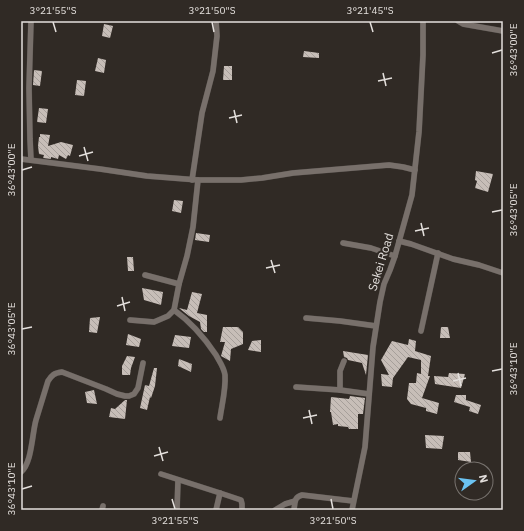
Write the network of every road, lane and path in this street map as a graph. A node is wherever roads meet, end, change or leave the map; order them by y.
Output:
1 (31, 21) edge
2 (216, 21) edge
3 (422, 21) edge
4 (458, 21) edge
5 (503, 31) edge
6 (21, 159) edge
7 (31, 160) junction
8 (415, 170) junction
9 (195, 180) junction
10 (399, 241) junction
11 (343, 243) dead end
12 (438, 253) junction
13 (395, 256) junction
14 (503, 273) edge
15 (145, 275) dead end
16 (179, 284) junction
17 (174, 310) junction
18 (306, 318) dead end
19 (130, 320) dead end
20 (376, 326) junction
21 (421, 331) dead end
22 (344, 361) dead end
23 (143, 363) dead end
24 (296, 387) dead end
25 (340, 390) junction
26 (369, 394) junction
27 (220, 418) dead end
28 (21, 472) edge
29 (161, 474) dead end
30 (178, 480) junction
31 (220, 493) junction
32 (295, 501) junction
33 (353, 501) junction
34 (177, 510) edge
35 (216, 510) edge
36 (242, 510) edge
37 (275, 510) edge
38 (294, 510) edge
39 (352, 510) edge

1 - 7 street
2 - 9 street
3 - 8 street, Sekei Road
4 - 5 street
6 - 7 street
7 - 9 street
8 - 9 street
8 - 10 street, Sekei Road
9 - 16 street
10 - 12 street
10 - 13 street, Sekei Road
11 - 13 street
12 - 14 street
12 - 21 street
13 - 20 street, Sekei Road
15 - 16 street
16 - 17 street
17 - 19 street
17 - 27 street
18 - 20 street
20 - 26 street, Sekei Road
22 - 25 street
23 - 28 street
24 - 25 street
25 - 26 street
26 - 33 street, Sekei Road
29 - 30 street
30 - 31 street
30 - 34 street
31 - 35 street
31 - 36 street
32 - 33 street
32 - 37 street
32 - 38 street
33 - 39 street, Sekei Road

